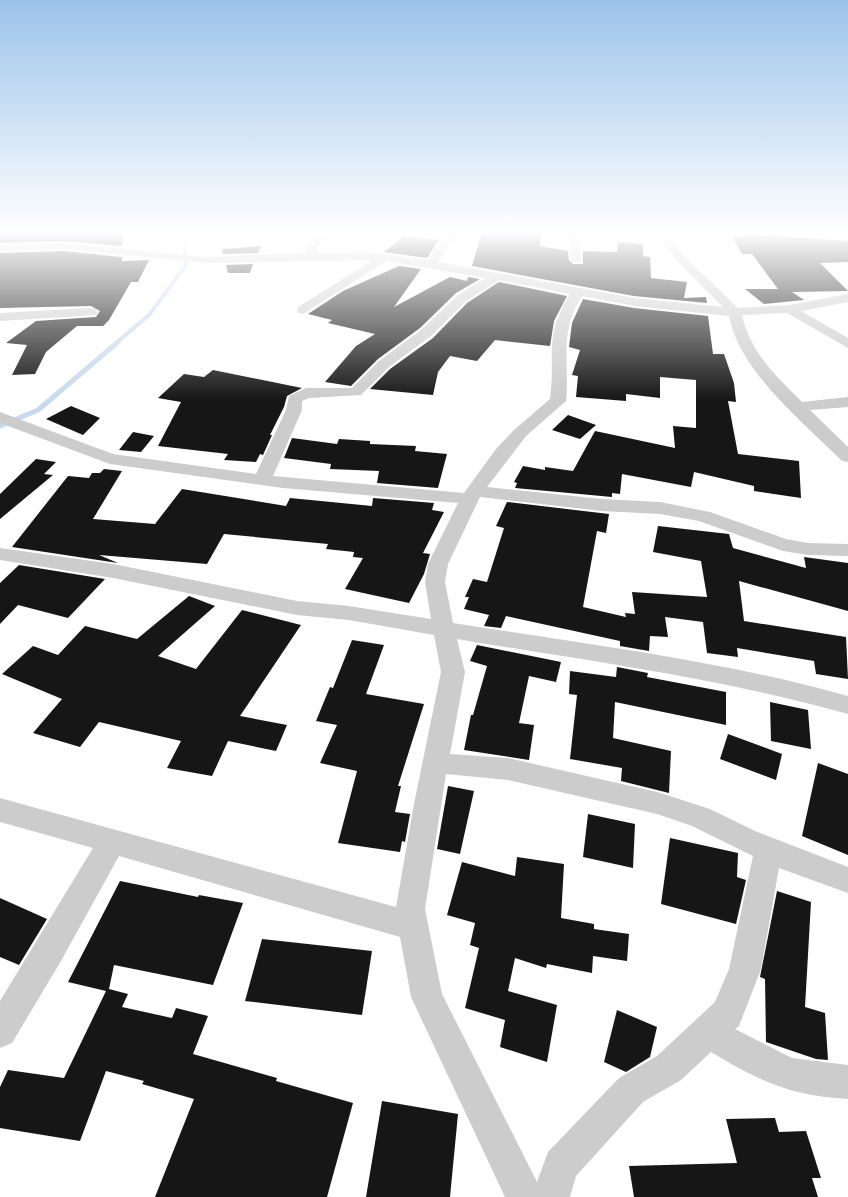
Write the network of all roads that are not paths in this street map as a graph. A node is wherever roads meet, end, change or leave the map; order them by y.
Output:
1 (337, 288) edge
2 (478, 288) edge
3 (548, 288) edge
4 (710, 288) edge
5 (577, 294) junction
6 (848, 298) edge
7 (789, 309) junction
8 (303, 310) dead end
9 (91, 312) dead end
10 (735, 312) junction
11 (0, 316) edge
12 (848, 344) edge
13 (848, 402) edge
14 (798, 407) junction
15 (0, 417) edge
16 (841, 442) edge
17 (848, 458) edge
18 (262, 480) junction
19 (472, 495) junction
20 (848, 550) edge
21 (0, 554) edge
22 (445, 628) junction
23 (848, 705) edge
24 (435, 763) junction
25 (0, 810) edge
26 (112, 841) junction
27 (768, 850) junction
28 (848, 880) edge
29 (413, 926) junction
30 (0, 1031) edge
31 (709, 1032) junction
32 (848, 1082) edge
33 (525, 1197) edge
34 (550, 1197) edge

1 - 8 street
2 - 18 street
3 - 5 street
4 - 10 street
5 - 10 street
5 - 19 street
6 - 7 street
7 - 10 street
7 - 12 street
9 - 11 street
10 - 14 street
13 - 14 street
14 - 16 street
15 - 18 street
16 - 17 street
18 - 19 street
19 - 20 street
19 - 22 street
21 - 22 street
22 - 23 street
22 - 24 street
24 - 27 street
24 - 29 street
25 - 26 street
26 - 29 street
26 - 30 street
27 - 28 street
27 - 31 street
29 - 33 street
31 - 32 street
31 - 34 street

